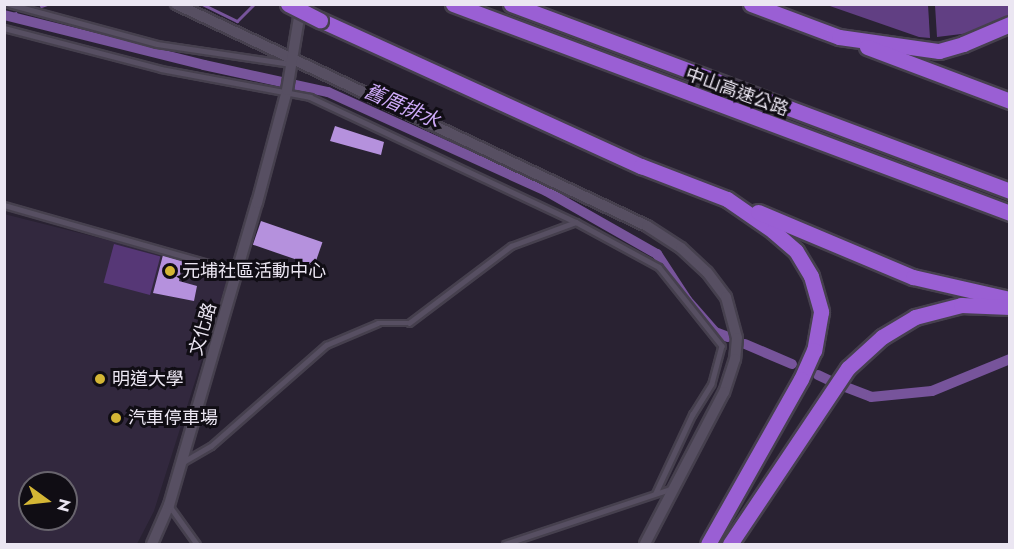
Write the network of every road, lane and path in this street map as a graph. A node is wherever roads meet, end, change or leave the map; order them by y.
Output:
1 (9, 4) edge
2 (176, 4) edge
3 (288, 4) edge
4 (301, 4) edge
5 (453, 4) edge
6 (511, 4) edge
7 (751, 4) edge
8 (1010, 24) edge
9 (4, 28) edge
10 (839, 37) junction
11 (292, 64) junction
12 (287, 88) junction
13 (1010, 101) edge
14 (1010, 191) edge
15 (727, 199) junction
16 (4, 205) edge
17 (1010, 213) edge
18 (576, 222) junction
19 (237, 271) junction
20 (1010, 299) edge
21 (1010, 307) edge
22 (181, 464) junction
23 (675, 487) junction
24 (656, 494) junction
25 (169, 505) junction
26 (152, 544) edge
27 (197, 544) edge
28 (505, 544) edge
29 (645, 544) edge
30 (708, 544) edge
31 (730, 544) edge

1 - 11 lane
2 - 11 street
3 - 15 highway, bridge
4 - 11 street
5 - 17 highway, 中山高速公路
6 - 14 highway, 中山高速公路
7 - 10 highway
8 - 10 highway
9 - 12 lane
10 - 13 highway
11 - 12 street, 文化路
11 - 23 street
12 - 18 lane
12 - 19 street, 文化路
15 - 20 highway
15 - 30 highway
16 - 19 lane
18 - 22 lane
18 - 24 lane
19 - 22 street, 文化路
21 - 31 highway
22 - 25 street, 文化路
23 - 24 lane
23 - 29 street
24 - 28 lane
25 - 26 street, 文化路
25 - 27 lane

